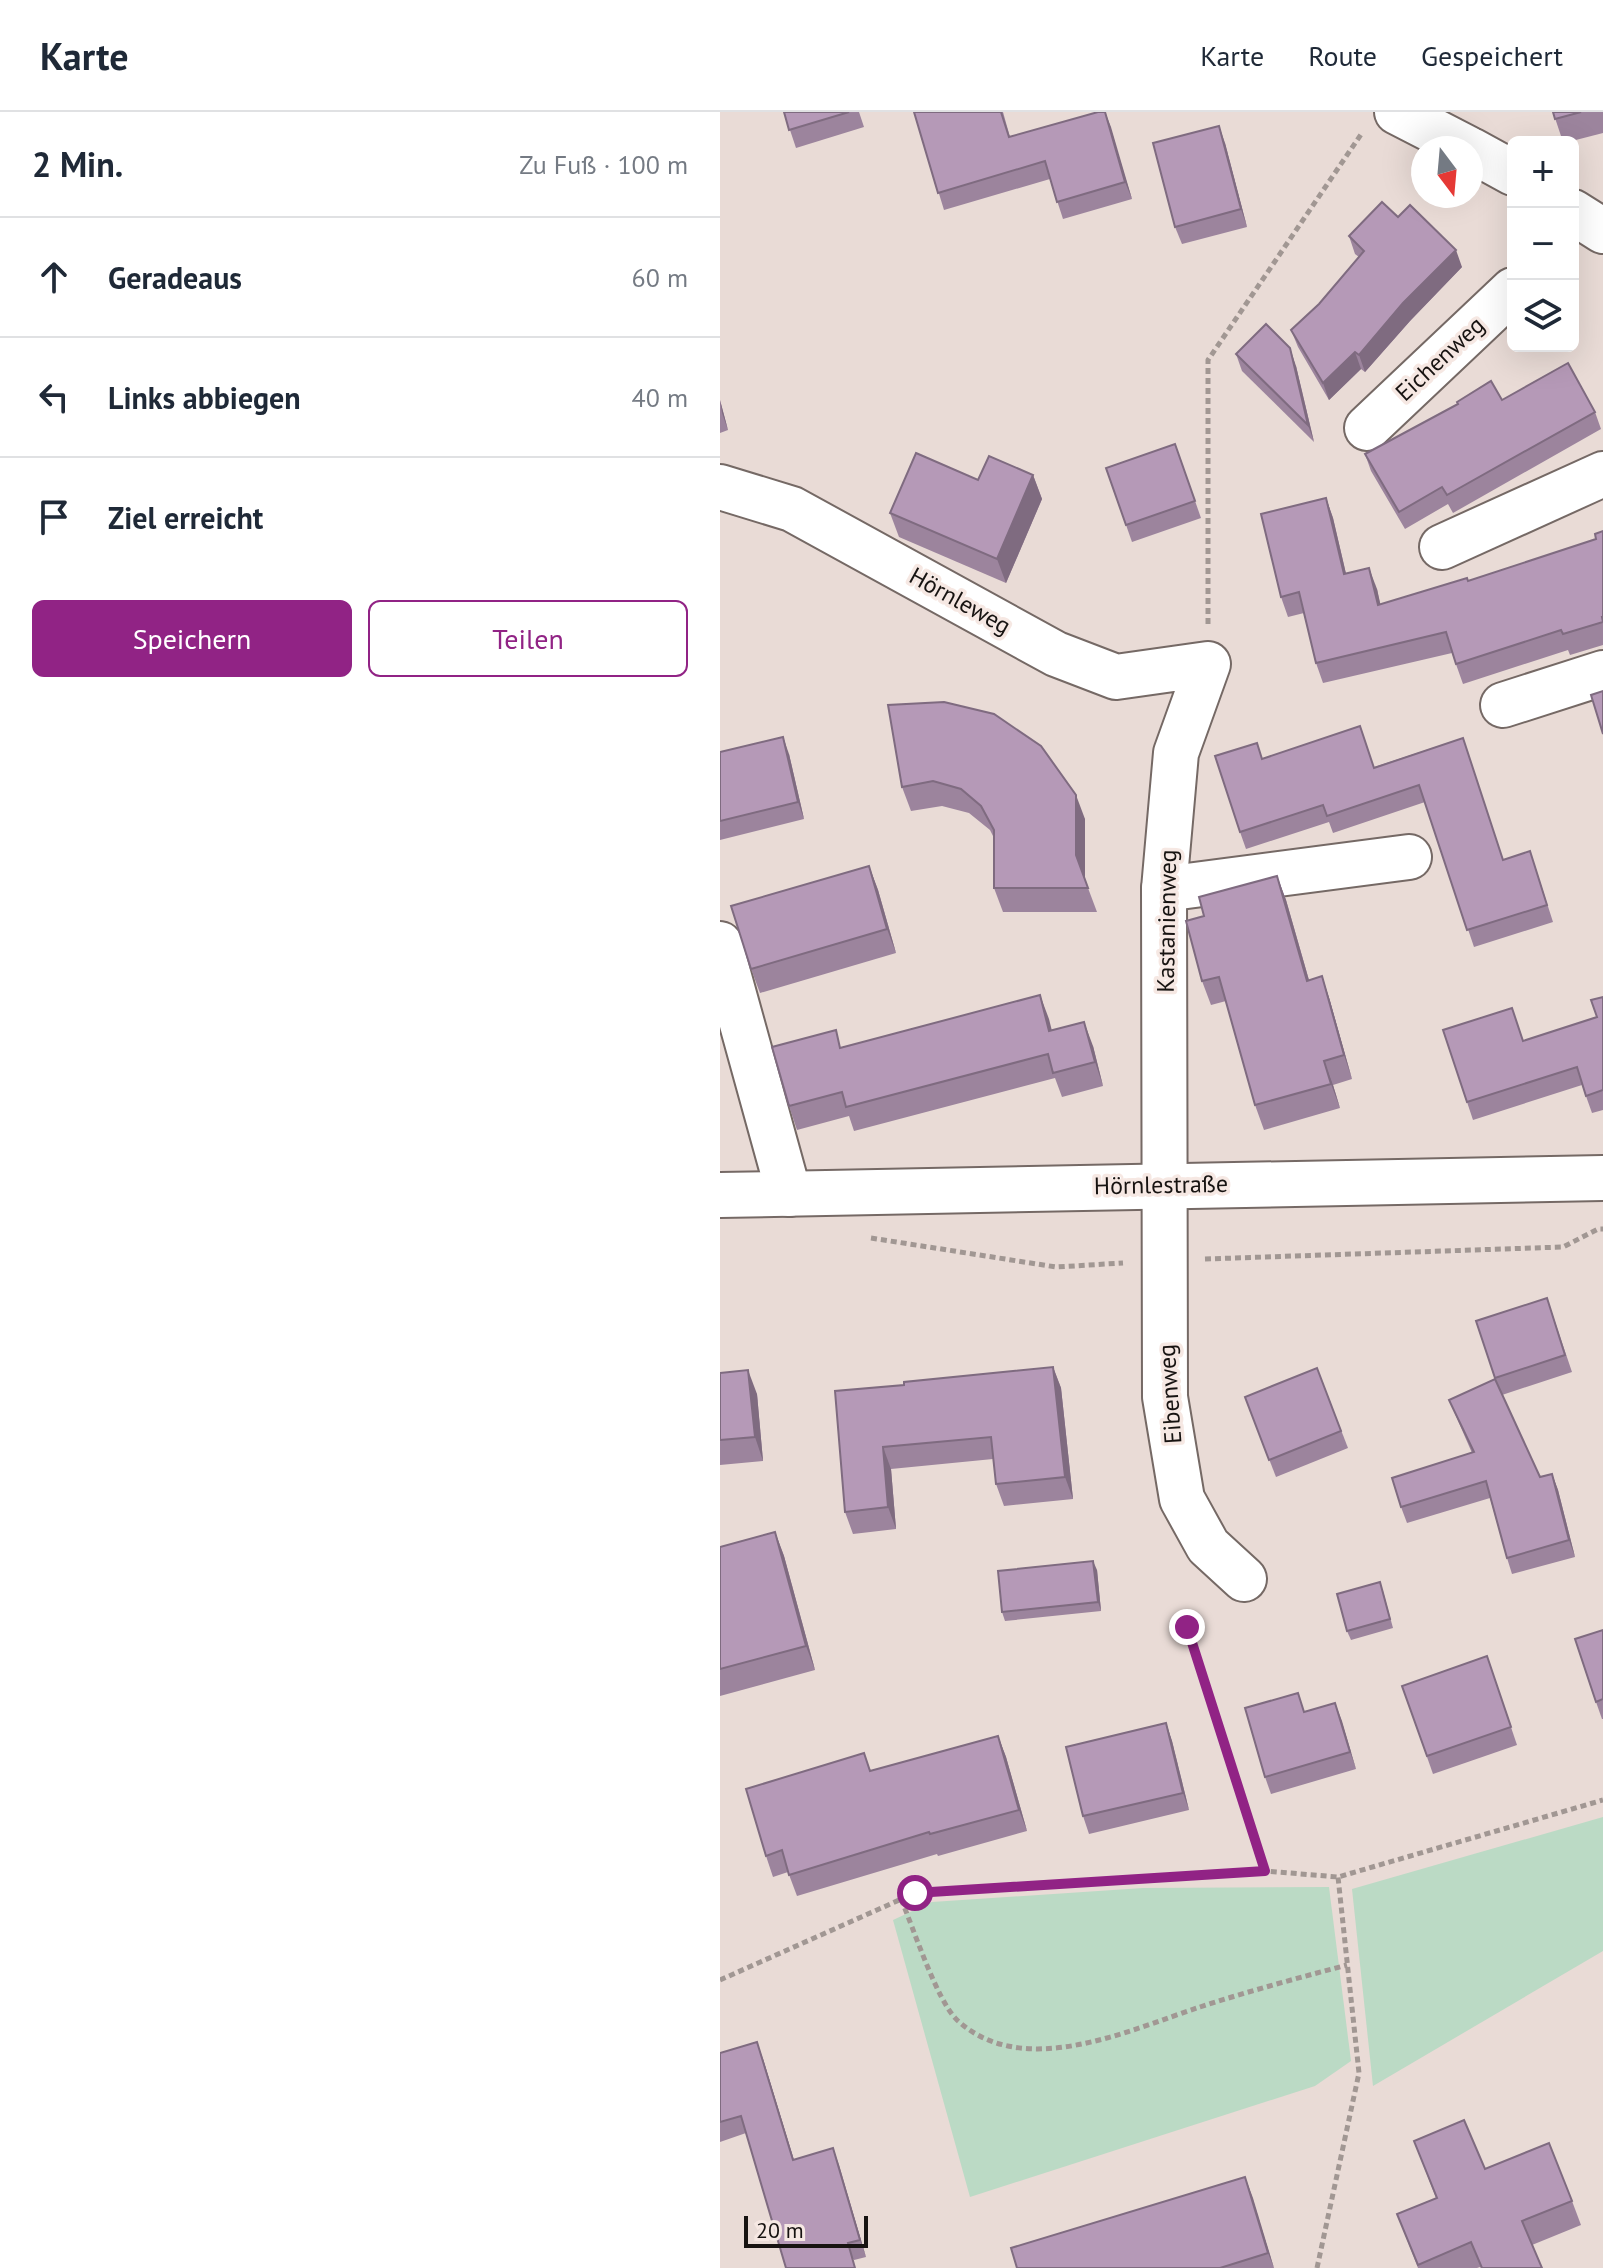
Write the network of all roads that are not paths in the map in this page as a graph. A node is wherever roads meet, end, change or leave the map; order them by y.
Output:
1 (1382, 118) edge
2 (1433, 136) edge
3 (1483, 157) edge
4 (1507, 170) edge
5 (1507, 296) edge
6 (1367, 428) dead end
7 (1603, 474) edge
8 (720, 487) edge
9 (1442, 547) dead end
10 (1208, 664) joint
11 (1603, 673) edge
12 (1503, 705) dead end
13 (1409, 857) dead end
14 (1164, 889) junction
15 (720, 944) edge
16 (1603, 1178) edge
17 (1166, 1185) junction
18 (789, 1194) junction
19 (720, 1195) edge
20 (1244, 1579) dead end

1 - 2 street
3 - 4 street
5 - 6 street, Eichenweg
7 - 9 street
8 - 10 street, Hörnleweg
10 - 14 street, Kastanienweg
11 - 12 street
13 - 14 street
14 - 17 street, Kastanienweg
15 - 18 street
16 - 17 street, Hörnlestraße
17 - 18 street, Hörnlestraße
17 - 20 street, Eibenweg
18 - 19 street, Hörnlestraße

